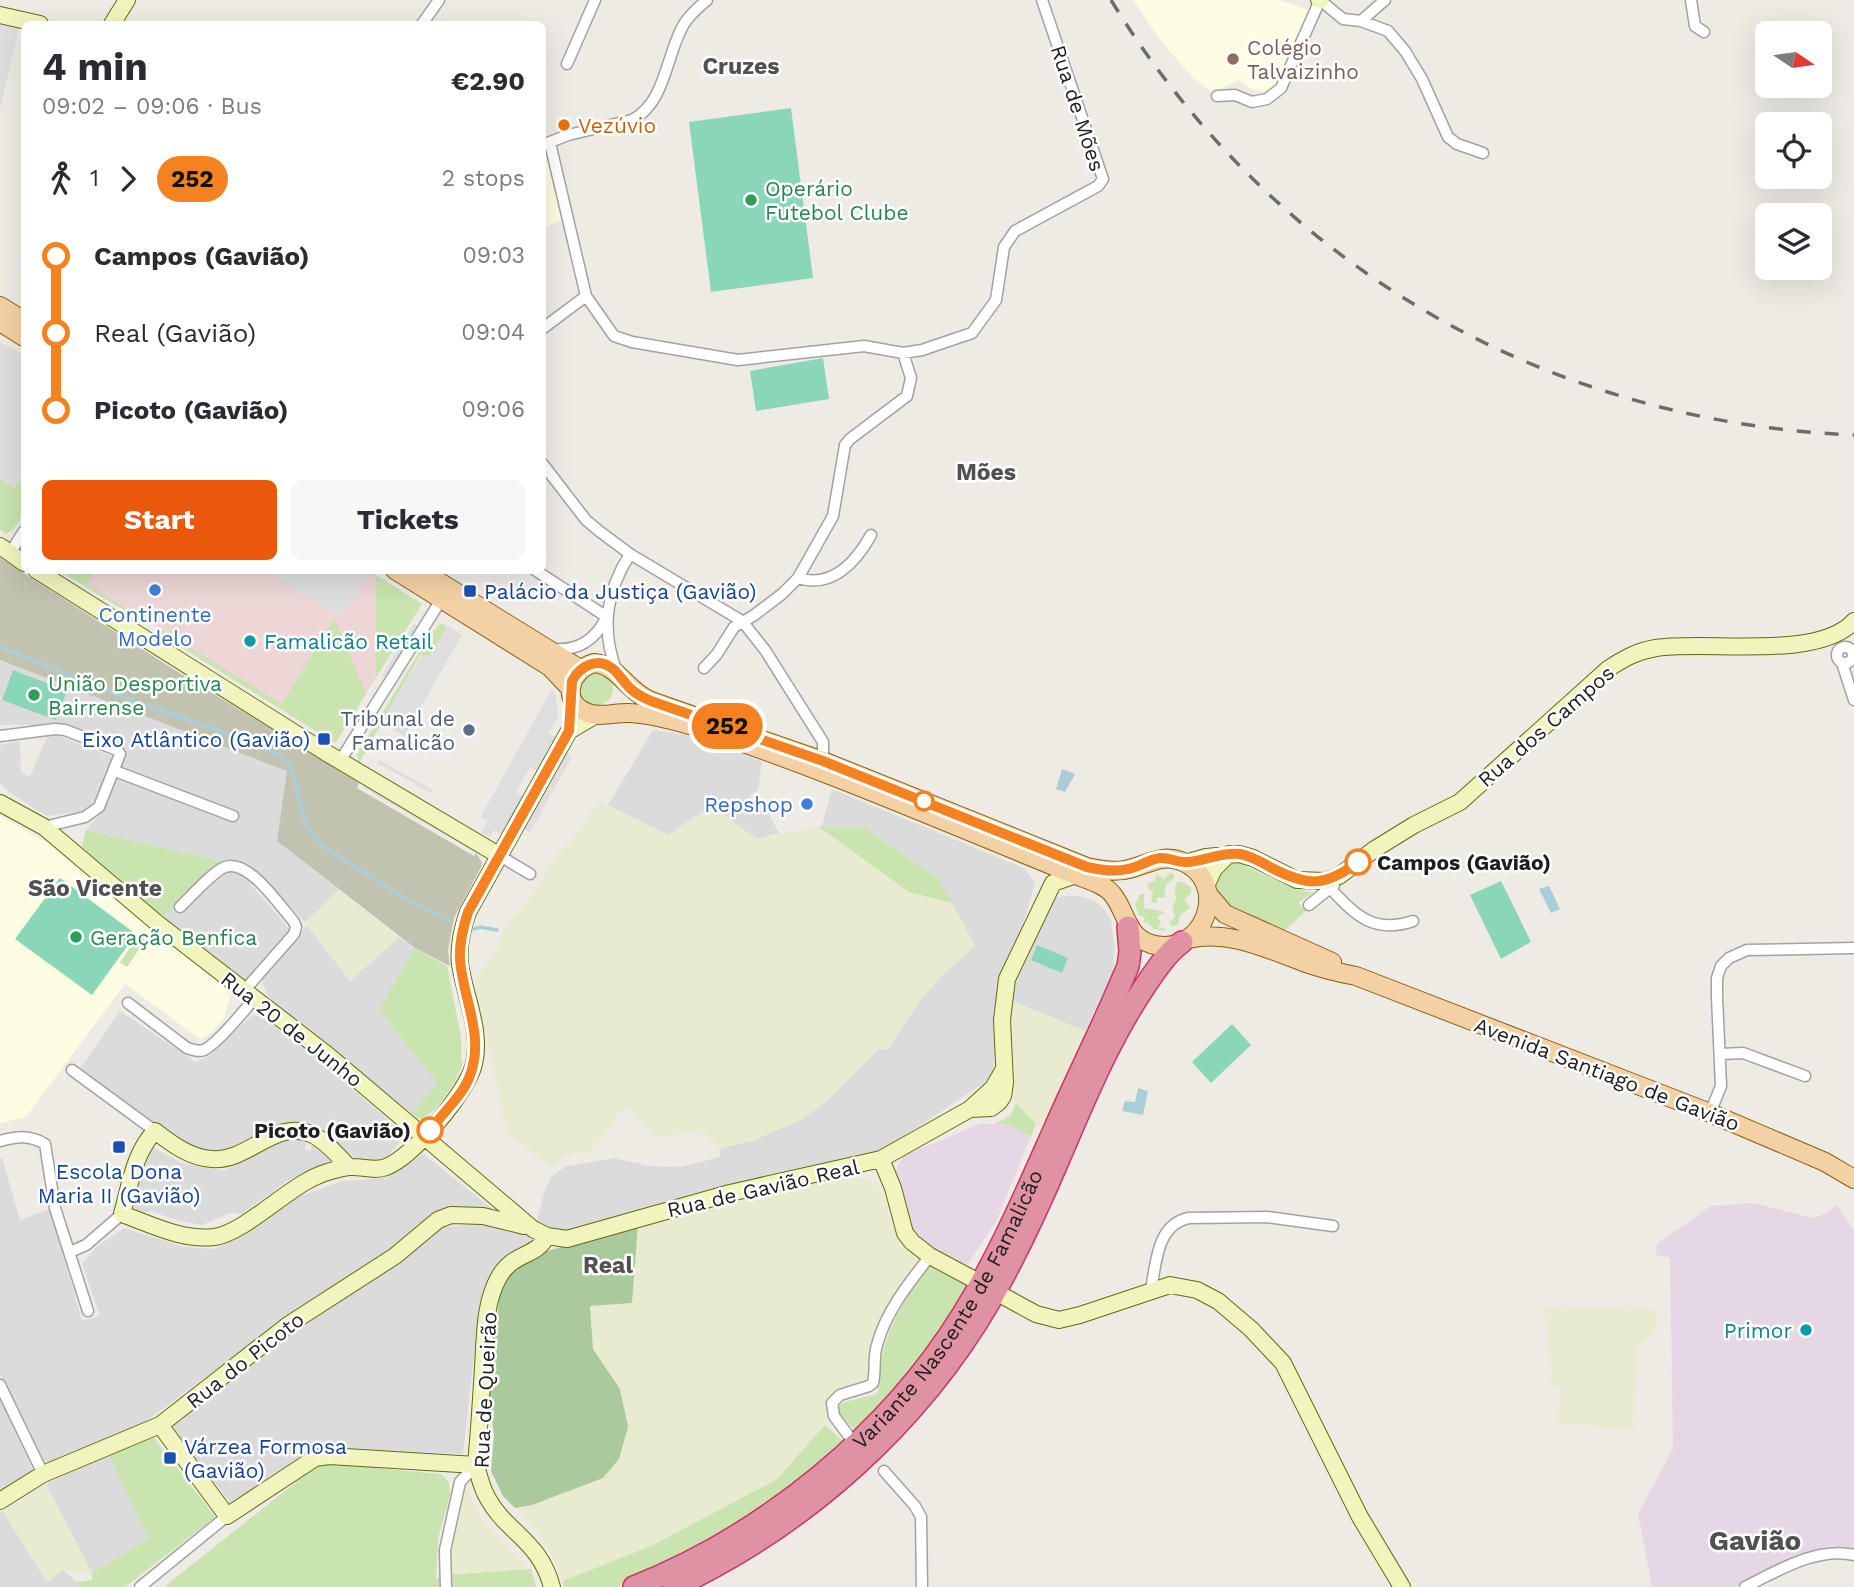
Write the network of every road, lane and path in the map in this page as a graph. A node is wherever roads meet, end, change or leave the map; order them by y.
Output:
1 (127, 0) edge
2 (439, 0) edge
3 (594, 0) edge
4 (707, 0) edge
5 (1042, 0) edge
6 (1320, 0) edge
7 (1385, 0) edge
8 (1691, 0) edge
9 (0, 15) edge
10 (1361, 20) junction
11 (27, 21) edge
12 (114, 21) edge
13 (424, 21) edge
14 (1704, 32) dead end
15 (567, 64) dead end
16 (1217, 96) dead end
17 (546, 144) edge
18 (1483, 153) dead end
19 (586, 296) junction
20 (0, 306) edge
21 (21, 319) edge
22 (0, 322) edge
23 (546, 326) edge
24 (21, 335) edge
25 (903, 353) junction
26 (546, 468) edge
27 (21, 534) edge
28 (872, 535) dead end
29 (5, 550) edge
30 (631, 554) junction
31 (21, 561) edge
32 (42, 574) edge
33 (401, 574) edge
34 (426, 574) edge
35 (541, 574) edge
36 (798, 578) junction
37 (441, 600) junction
38 (607, 617) junction
39 (742, 621) junction
40 (1854, 621) edge
41 (1839, 632) junction
42 (1819, 639) junction
43 (545, 648) junction
44 (1852, 653) edge
45 (1840, 659) junction
46 (704, 668) dead end
47 (580, 669) junction
48 (618, 675) junction
49 (572, 693) junction
50 (1854, 700) edge
51 (600, 714) junction
52 (569, 731) junction
53 (0, 736) edge
54 (340, 761) junction
55 (823, 761) junction
56 (115, 771) junction
57 (0, 803) edge
58 (233, 816) dead end
59 (44, 827) junction
60 (1229, 854) junction
61 (500, 856) junction
62 (1044, 862) junction
63 (1185, 863) junction
64 (1139, 866) junction
65 (530, 874) dead end
66 (1076, 875) junction
67 (1332, 882) junction
68 (1053, 883) junction
69 (1207, 890) junction
70 (1309, 905) dead end
71 (180, 907) dead end
72 (1124, 919) junction
73 (1413, 921) dead end
74 (1185, 941) junction
75 (1854, 948) edge
76 (1356, 976) junction
77 (248, 995) junction
78 (128, 1003) dead end
79 (1721, 1054) junction
80 (72, 1070) dead end
81 (1805, 1076) dead end
82 (1710, 1113) junction
83 (155, 1131) junction
84 (426, 1136) junction
85 (0, 1140) edge
86 (881, 1159) junction
87 (349, 1167) junction
88 (1854, 1179) edge
89 (506, 1206) junction
90 (122, 1214) junction
91 (483, 1216) junction
92 (1333, 1226) dead end
93 (540, 1232) junction
94 (70, 1252) junction
95 (930, 1256) junction
96 (972, 1279) dead end
97 (1151, 1290) junction
98 (1005, 1297) dead end
99 (88, 1311) dead end
100 (0, 1385) edge
101 (160, 1425) junction
102 (848, 1435) dead end
103 (477, 1465) junction
104 (884, 1471) dead end
105 (43, 1474) junction
106 (0, 1501) edge
107 (227, 1516) junction
108 (1831, 1553) junction
109 (1854, 1555) edge
110 (1854, 1564) edge
111 (140, 1587) edge
112 (446, 1587) edge
113 (552, 1587) edge
114 (635, 1587) edge
115 (674, 1587) edge
116 (922, 1587) edge
117 (1402, 1587) edge
118 (1745, 1587) edge

1 - 12 street
2 - 13 street
3 - 15 street
4 - 17 street
5 - 25 street, Rua de Mões
6 - 10 street
6 - 16 street
7 - 10 street
8 - 14 street
9 - 11 street
10 - 18 street
17 - 19 street
19 - 23 street
19 - 25 street
20 - 21 main road
22 - 24 main road
25 - 36 street
26 - 30 street
27 - 29 street
28 - 36 street
29 - 31 street
30 - 38 street
30 - 39 street
32 - 54 street
33 - 37 main road
34 - 43 main road
35 - 38 street
36 - 39 street
37 - 49 main road
37 - 54 street
38 - 43 street
38 - 48 street
39 - 46 street
39 - 55 street
40 - 41 street, Rua dos Campos
41 - 42 street, Rua dos Campos
41 - 44 street
42 - 45 street
42 - 67 street, Rua dos Campos
43 - 47 main road
44 - 45 street
45 - 50 street
47 - 48 main road
47 - 49 main road
48 - 51 main road
48 - 55 main road
49 - 51 main road
49 - 52 street
51 - 52 street
51 - 62 main road
52 - 61 street
53 - 56 street
54 - 61 street
55 - 64 main road
56 - 58 street
56 - 59 street
57 - 59 street, Rua 20 de Junho
59 - 77 street, Rua 20 de Junho
60 - 63 street
60 - 67 street
60 - 69 street
61 - 65 street
61 - 84 street
62 - 66 main road
62 - 68 street
63 - 64 main road
63 - 69 main road
64 - 72 main road
66 - 68 street
66 - 72 main road
67 - 70 street, Rua dos Campos
67 - 73 street
68 - 86 street, Rua de Gavião Real
69 - 74 main road
69 - 76 main road, Avenida Santiago de Gavião
71 - 77 street
72 - 74 main road
72 - 114 highway, Variante Nascente de Famalicão
74 - 76 main road, Avenida Santiago de Gavião
74 - 115 highway, Variante Nascente de Famalicão
75 - 79 street
76 - 82 main road, Avenida Santiago de Gavião
77 - 78 street
77 - 84 street, Rua 20 de Junho
79 - 81 street
79 - 82 street
80 - 83 street
82 - 88 main road, Avenida Santiago de Gavião
83 - 87 street
83 - 90 street
84 - 87 street
84 - 89 street, Rua 20 de Junho
85 - 94 street
86 - 93 street, Rua de Gavião Real
86 - 95 street
87 - 90 street
89 - 91 street, Rua do Picoto
89 - 93 street, Rua 20 de Junho
90 - 94 street
91 - 93 street, Rua do Picoto
91 - 101 street, Rua do Picoto
92 - 97 street
93 - 103 street, Rua de Queirão
94 - 99 street
95 - 96 street
95 - 102 street
97 - 98 street
97 - 117 street
100 - 105 street
101 - 105 street, Rua do Picoto
101 - 107 street
103 - 107 street
103 - 112 street
103 - 113 street, Rua de Queirão
104 - 116 street
105 - 106 street, Rua do Picoto
107 - 111 street
108 - 109 street
108 - 110 street
108 - 118 street

